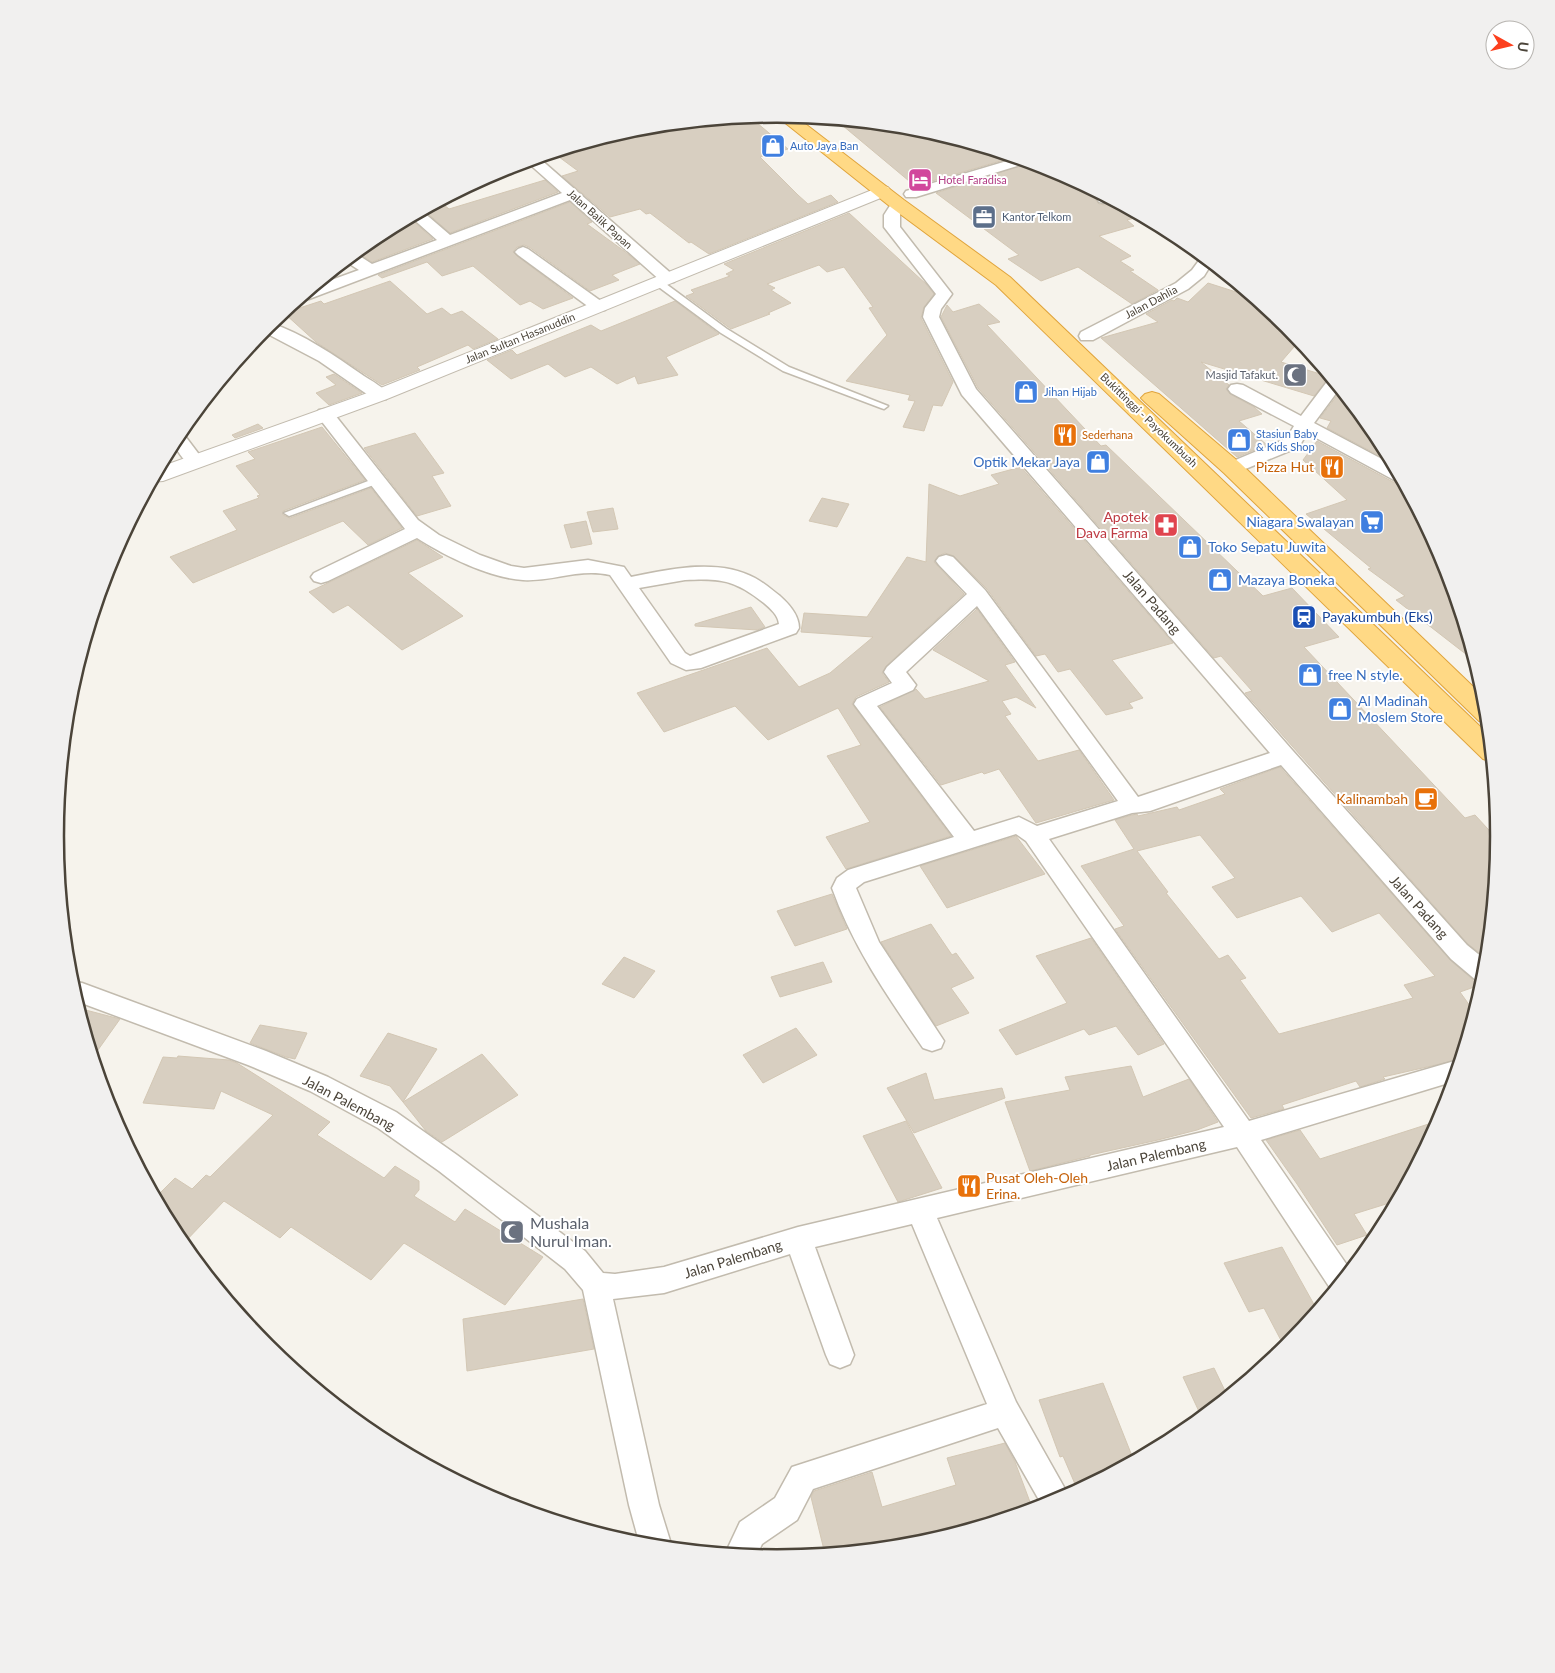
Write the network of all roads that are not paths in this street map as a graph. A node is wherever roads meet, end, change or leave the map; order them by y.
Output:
1 (795, 123) edge
2 (814, 124) edge
3 (1013, 163) edge
4 (538, 165) edge
5 (573, 194) junction
6 (897, 196) junction
7 (421, 218) edge
8 (448, 242) junction
9 (523, 252) dead end
10 (356, 261) edge
11 (1204, 264) edge
12 (370, 270) junction
13 (663, 281) junction
14 (319, 290) edge
15 (599, 307) junction
16 (275, 331) edge
17 (1087, 336) junction
18 (1332, 387) edge
19 (1237, 389) dead end
20 (380, 395) junction
21 (884, 406) dead end
22 (325, 414) junction
23 (1303, 425) junction
24 (182, 444) edge
25 (194, 461) junction
26 (1232, 468) junction
27 (1390, 471) edge
28 (164, 473) edge
29 (376, 481) junction
30 (289, 513) dead end
31 (418, 530) junction
32 (946, 561) dead end
33 (320, 577) dead end
34 (626, 584) junction
35 (978, 594) junction
36 (1479, 707) edge
37 (1485, 745) edge
38 (1286, 756) junction
39 (1132, 806) junction
40 (1034, 835) junction
41 (969, 841) junction
42 (1479, 968) edge
43 (81, 993) edge
44 (932, 1041) dead end
45 (1450, 1073) edge
46 (1243, 1134) junction
47 (920, 1212) junction
48 (798, 1239) junction
49 (1339, 1277) edge
50 (596, 1285) junction
51 (840, 1355) dead end
52 (1005, 1412) junction
53 (1052, 1496) edge
54 (654, 1539) edge
55 (743, 1549) edge

1 - 6 highway, Bukittinggi - Payokumbuah
2 - 6 highway, Bukittinggi - Payokumbuah
3 - 6 street
4 - 5 street, Jalan Balik Papan
5 - 8 street
5 - 13 street, Jalan Balik Papan
6 - 13 street, Jalan Sultan Hasanuddin
6 - 17 highway, Bukittinggi - Payokumbuah
6 - 37 highway, Bukittinggi - Payokumbuah
6 - 38 street, Jalan Padang
7 - 8 street
8 - 12 street
9 - 15 street
10 - 12 street
11 - 17 street, Jalan Dahlia
12 - 14 street
13 - 15 street, Jalan Sultan Hasanuddin
13 - 21 lane
15 - 20 street, Jalan Sultan Hasanuddin
16 - 20 street
17 - 26 highway, Bukittinggi - Payokumbuah
18 - 23 street
19 - 23 street
20 - 22 street, Jalan Sultan Hasanuddin
22 - 25 street, Jalan Sultan Hasanuddin
22 - 29 street
23 - 26 street
23 - 27 street
24 - 25 street
25 - 28 street, Jalan Sultan Hasanuddin
26 - 36 highway, Bukittinggi - Payokumbuah
29 - 30 lane
29 - 31 street
31 - 33 street
31 - 34 street
32 - 35 street
34 - 34 street
35 - 39 street
35 - 41 street
38 - 39 street
38 - 42 street, Jalan Padang
39 - 40 street
40 - 41 street
40 - 46 street
41 - 44 street
43 - 50 street, Jalan Palembang
45 - 46 street, Jalan Palembang
46 - 47 street, Jalan Palembang
46 - 49 street
47 - 48 street, Jalan Palembang
47 - 52 street
48 - 50 street, Jalan Palembang
48 - 51 street
50 - 54 street
52 - 53 street
52 - 55 street

